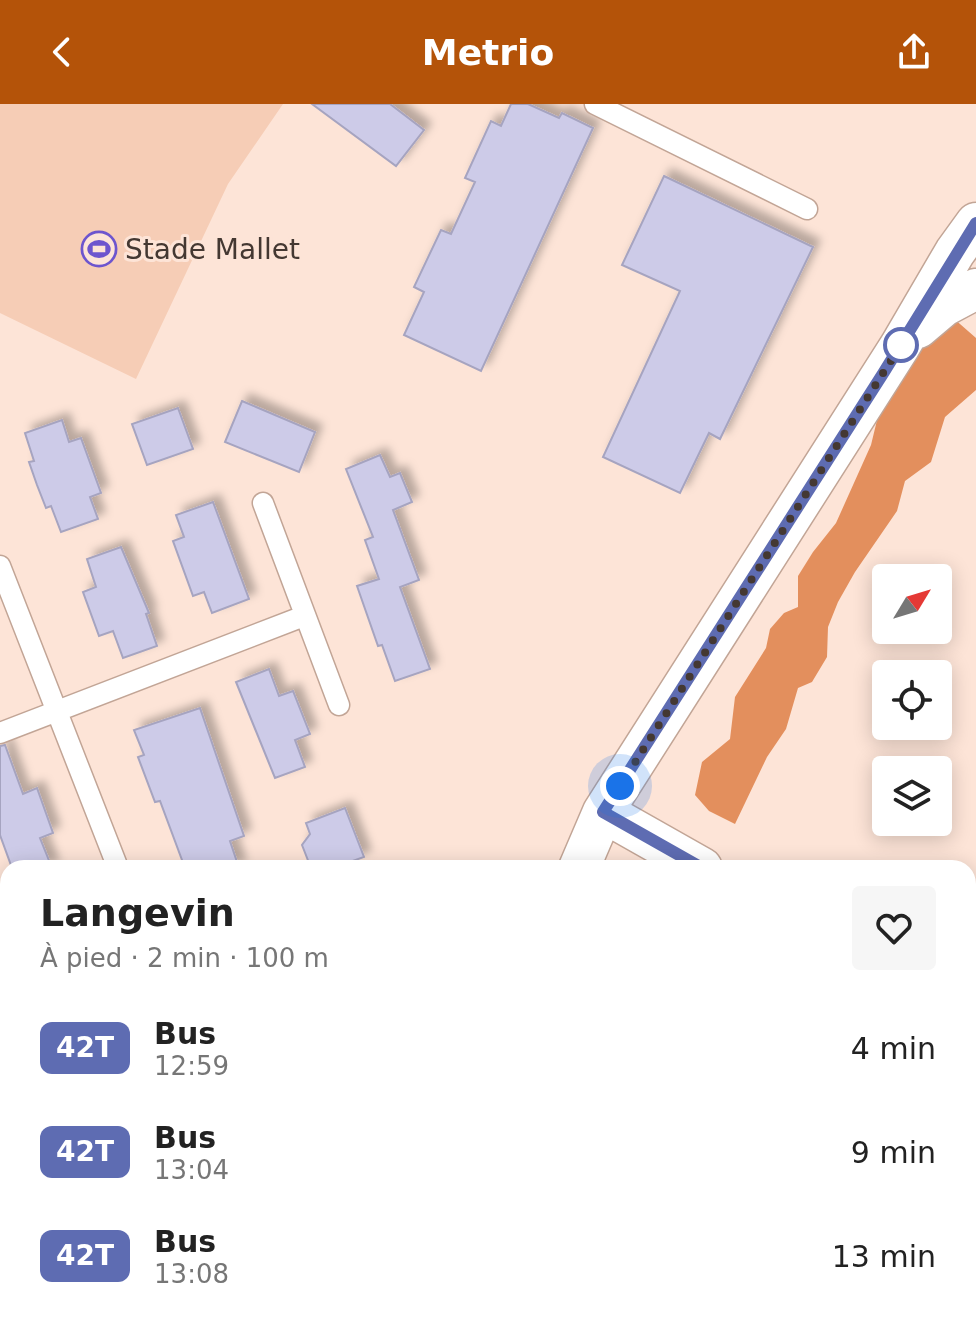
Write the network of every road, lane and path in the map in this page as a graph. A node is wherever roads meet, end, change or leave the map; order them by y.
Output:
1 (595, 104) edge
2 (807, 209) dead end
3 (976, 223) edge
4 (976, 289) edge
5 (905, 338) junction
6 (263, 503) dead end
7 (0, 566) edge
8 (304, 616) junction
9 (339, 705) dead end
10 (56, 712) junction
11 (0, 733) edge
12 (603, 812) junction
13 (115, 860) edge
14 (582, 860) edge
15 (688, 860) edge

1 - 2 lane
3 - 5 street
4 - 5 street
5 - 12 street
6 - 8 lane
7 - 10 lane
8 - 9 lane
8 - 10 lane
10 - 11 lane
10 - 13 lane
12 - 14 street
12 - 15 street

